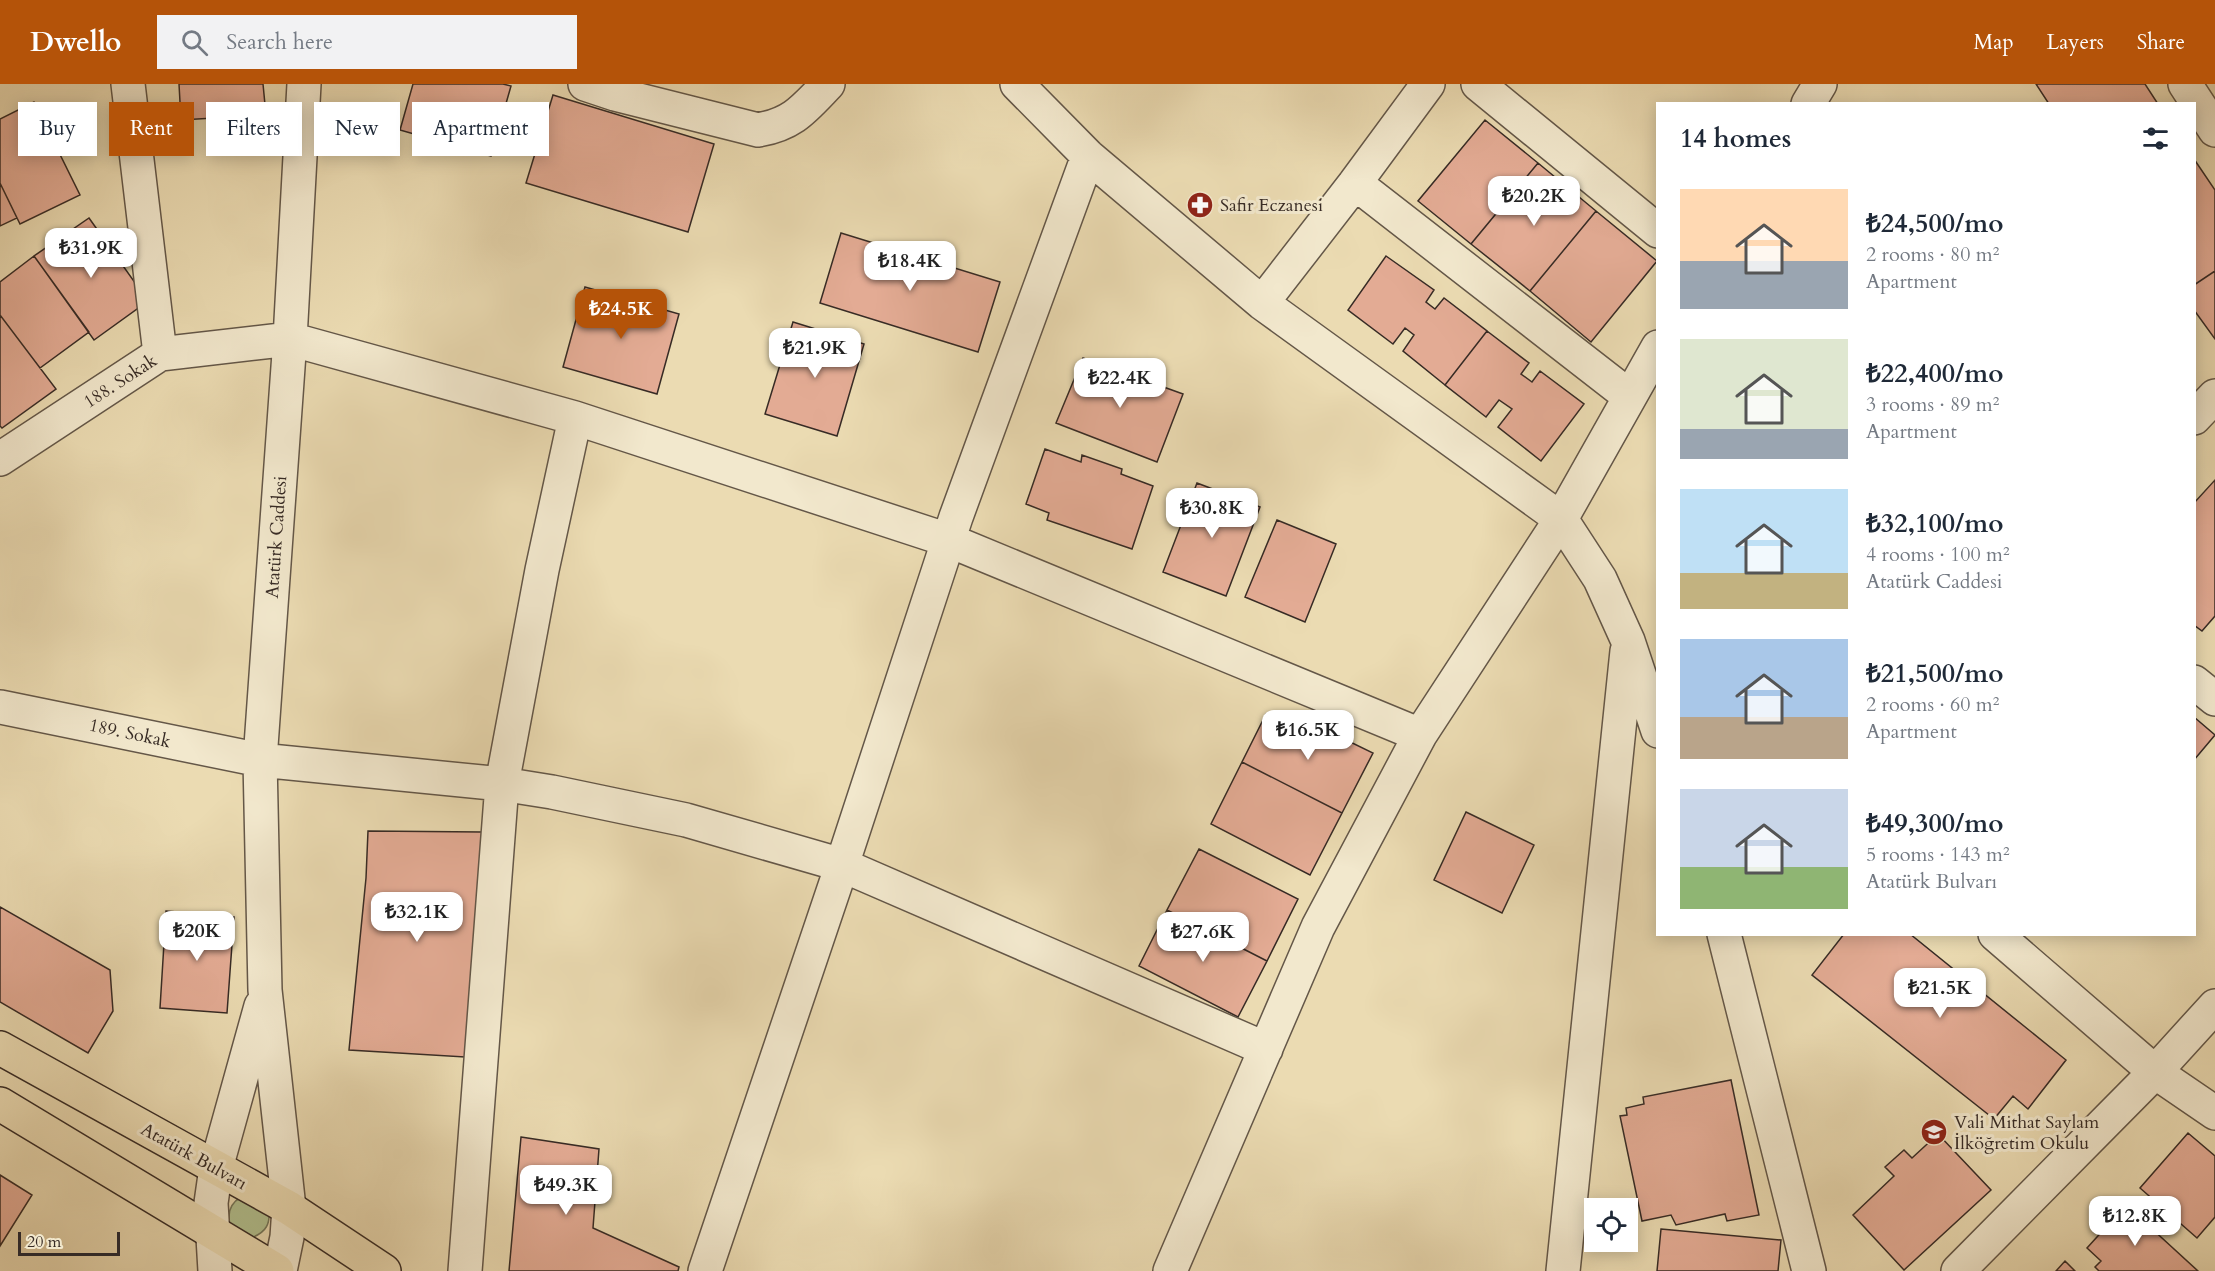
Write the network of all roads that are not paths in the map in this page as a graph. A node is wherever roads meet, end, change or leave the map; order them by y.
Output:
1 (128, 84) edge
2 (304, 84) edge
3 (585, 84) edge
4 (828, 84) edge
5 (1017, 84) edge
6 (1428, 84) edge
7 (1478, 84) edge
8 (1820, 84) edge
9 (2185, 84) edge
10 (1809, 102) edge
11 (2215, 130) edge
12 (1088, 156) junction
13 (1355, 183) junction
14 (1656, 229) edge
15 (1262, 303) junction
16 (290, 339) junction
17 (1656, 350) edge
18 (160, 354) junction
19 (1629, 396) junction
20 (2215, 396) edge
21 (2196, 416) edge
22 (575, 418) junction
23 (0, 459) edge
24 (1561, 519) junction
25 (948, 540) junction
26 (1628, 640) junction
27 (2196, 684) edge
28 (2215, 699) edge
29 (0, 706) edge
30 (1656, 725) edge
31 (1420, 735) junction
32 (260, 760) junction
33 (502, 784) junction
34 (842, 865) junction
35 (1725, 936) edge
36 (1997, 936) edge
37 (265, 990) junction
38 (2215, 1006) edge
39 (0, 1048) edge
40 (1266, 1049) junction
41 (2155, 1072) junction
42 (0, 1104) edge
43 (2215, 1113) edge
44 (216, 1168) junction
45 (289, 1208) junction
46 (212, 1232) junction
47 (215, 1271) edge
48 (278, 1271) edge
49 (384, 1271) edge
50 (465, 1271) edge
51 (705, 1271) edge
52 (1170, 1271) edge
53 (1563, 1271) edge
54 (1809, 1271) edge
55 (1958, 1271) edge

1 - 18 street
2 - 16 street, Atatürk Caddesi
3 - 4 street
5 - 12 street
6 - 13 street
7 - 14 street
8 - 10 street
9 - 11 street
12 - 15 street
12 - 25 street
13 - 15 street
13 - 19 street
15 - 24 street
16 - 18 street, 188. Sokak
16 - 22 street
16 - 32 street, Atatürk Caddesi
17 - 19 street
18 - 23 street, 188. Sokak
19 - 24 street
20 - 21 street
22 - 25 street
22 - 33 street
24 - 26 street
24 - 31 street
25 - 31 street
25 - 34 street
26 - 30 street
26 - 53 street
27 - 28 street
29 - 32 street, 189. Sokak
31 - 40 street
32 - 33 street, 189. Sokak
32 - 37 street, Atatürk Caddesi
33 - 34 street, 189. Sokak
33 - 50 street
34 - 40 street, 189. Sokak
34 - 51 street
35 - 54 street
36 - 41 street
37 - 44 street
37 - 45 street
38 - 41 street
39 - 44 main road, Atatürk Bulvarı
40 - 52 street
41 - 43 street
41 - 55 street
42 - 46 main road
44 - 45 main road, Atatürk Bulvarı
44 - 46 street
45 - 48 street
45 - 49 main road, Atatürk Bulvarı
46 - 47 street
46 - 48 main road

